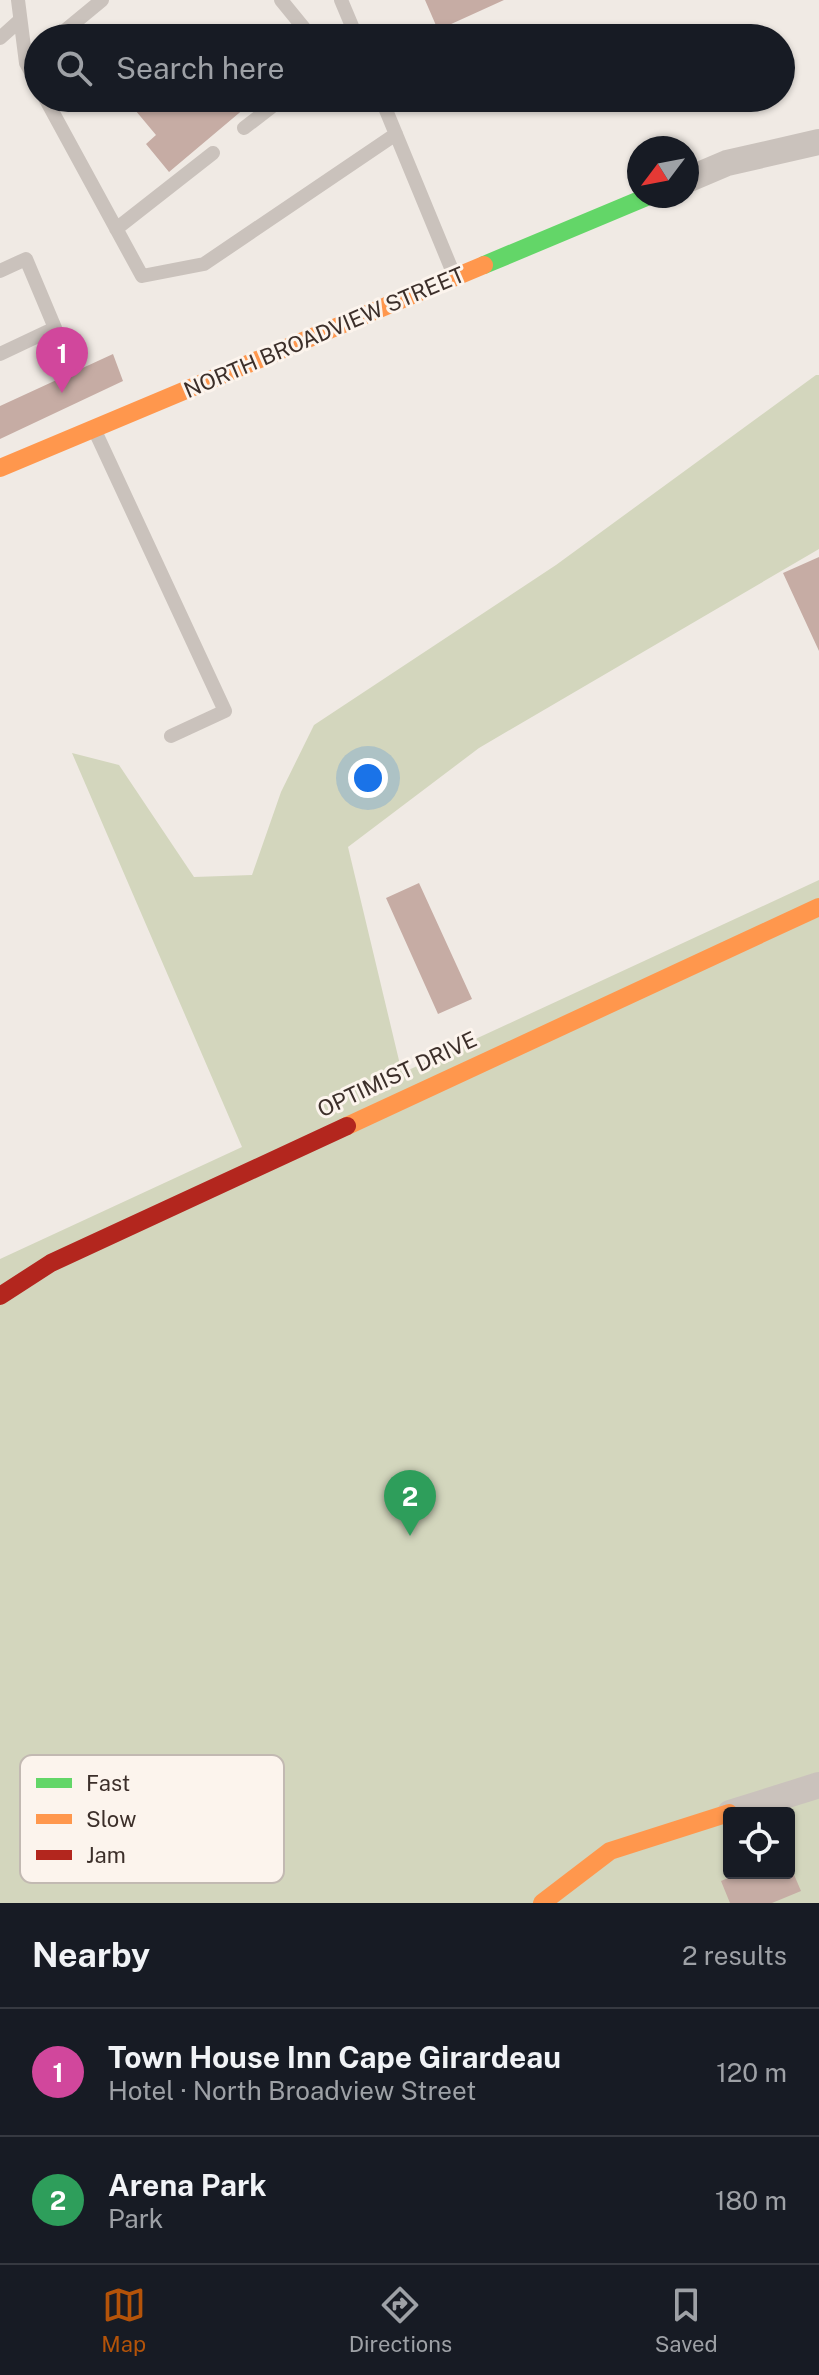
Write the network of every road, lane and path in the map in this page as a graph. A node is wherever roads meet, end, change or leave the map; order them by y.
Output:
1 (18, 0) edge
2 (102, 0) edge
3 (281, 0) edge
4 (341, 0) edge
5 (18, 22) junction
6 (73, 24) edge
7 (301, 24) edge
8 (351, 24) edge
9 (24, 37) edge
10 (0, 38) edge
11 (53, 112) edge
12 (265, 112) edge
13 (387, 112) edge
14 (244, 128) dead end
15 (396, 134) junction
16 (819, 142) edge
17 (213, 153) dead end
18 (699, 175) edge
19 (627, 205) edge
20 (116, 229) junction
21 (0, 271) edge
22 (455, 277) junction
23 (0, 354) edge
24 (94, 429) junction
25 (0, 468) edge
26 (171, 736) dead end
27 (819, 907) edge
28 (0, 1296) edge
29 (819, 1785) edge
30 (748, 1807) edge
31 (723, 1815) edge
32 (542, 1903) edge

1 - 5 lane
2 - 6 lane
3 - 7 lane
4 - 8 lane
5 - 9 lane
5 - 10 lane
11 - 20 lane
12 - 14 lane
13 - 15 lane
15 - 20 lane
15 - 22 lane
16 - 18 street
17 - 20 lane
19 - 22 street, NORTH BROADVIEW STREET
21 - 23 lane
22 - 24 street, NORTH BROADVIEW STREET
24 - 25 street, NORTH BROADVIEW STREET
24 - 26 lane
27 - 28 street, OPTIMIST DRIVE
29 - 30 street
31 - 32 street

